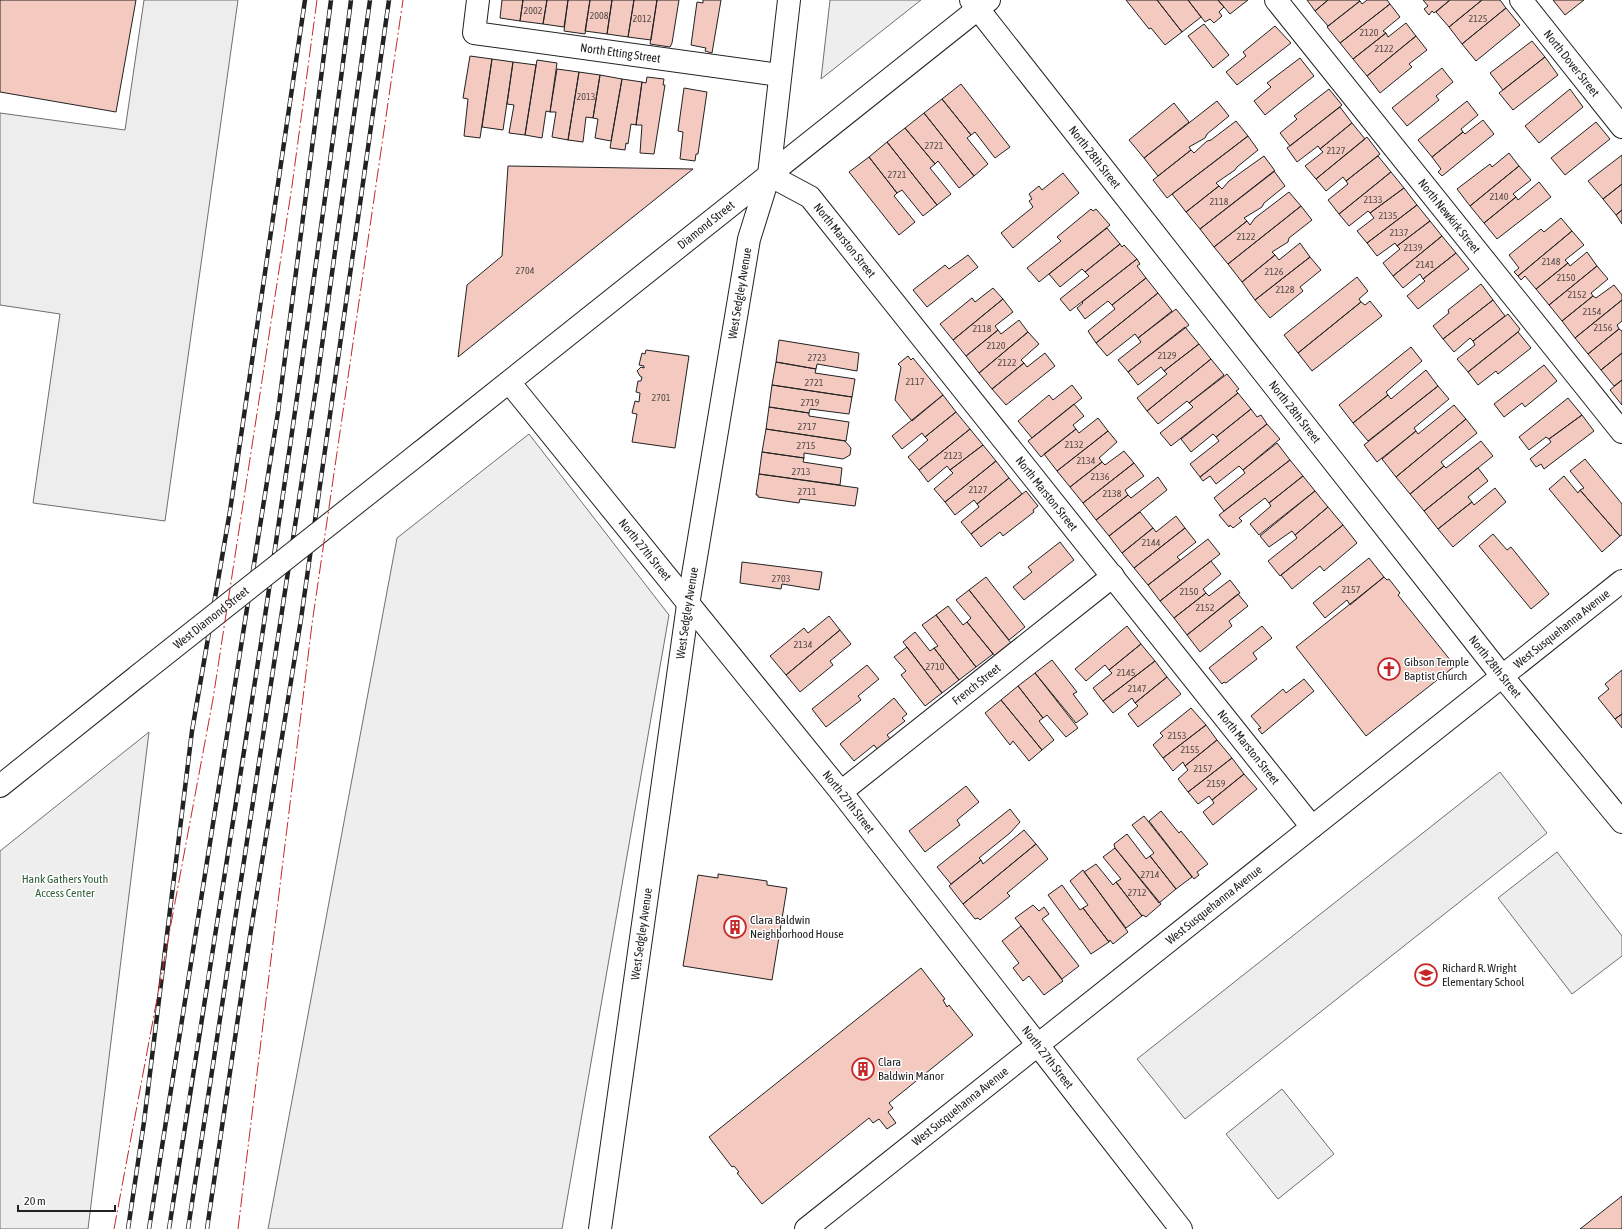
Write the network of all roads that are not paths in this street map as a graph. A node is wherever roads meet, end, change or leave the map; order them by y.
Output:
1 (789, 0) edge
2 (1276, 0) edge
3 (1521, 0) edge
4 (979, 3) edge
5 (477, 11) edge
6 (779, 75) junction
7 (1622, 127) edge
8 (770, 175) junction
9 (509, 382) junction
10 (1622, 432) edge
11 (422, 450) joint
12 (1113, 576) junction
13 (1622, 581) edge
14 (688, 605) junction
15 (1502, 676) junction
16 (0, 786) edge
17 (841, 792) junction
18 (1622, 822) edge
19 (1312, 827) junction
20 (1036, 1045) junction
21 (600, 1229) edge
22 (806, 1229) edge
23 (1181, 1229) edge

1 - 6 street, West Sedgley Avenue
2 - 10 street, North Newkirk Street
3 - 7 street, North Dover Street
4 - 8 street, Diamond Street
4 - 15 street, North 28th Street
5 - 6 street, North Etting Street
6 - 8 street, West Sedgley Avenue
8 - 9 street, Diamond Street
8 - 12 street, North Marston Street
8 - 14 street, West Sedgley Avenue
9 - 11 street, Diamond Street
9 - 14 street, North 27th Street
11 - 16 street, West Diamond Street, bridge
12 - 17 street, French Street
12 - 19 street, North Marston Street
13 - 15 street, West Susquehanna Avenue
14 - 17 street, North 27th Street
14 - 21 street, West Sedgley Avenue
15 - 18 street, North 28th Street
15 - 19 street, West Susquehanna Avenue
17 - 20 street, North 27th Street
19 - 20 street, West Susquehanna Avenue
20 - 22 street, West Susquehanna Avenue
20 - 23 street, North 27th Street

